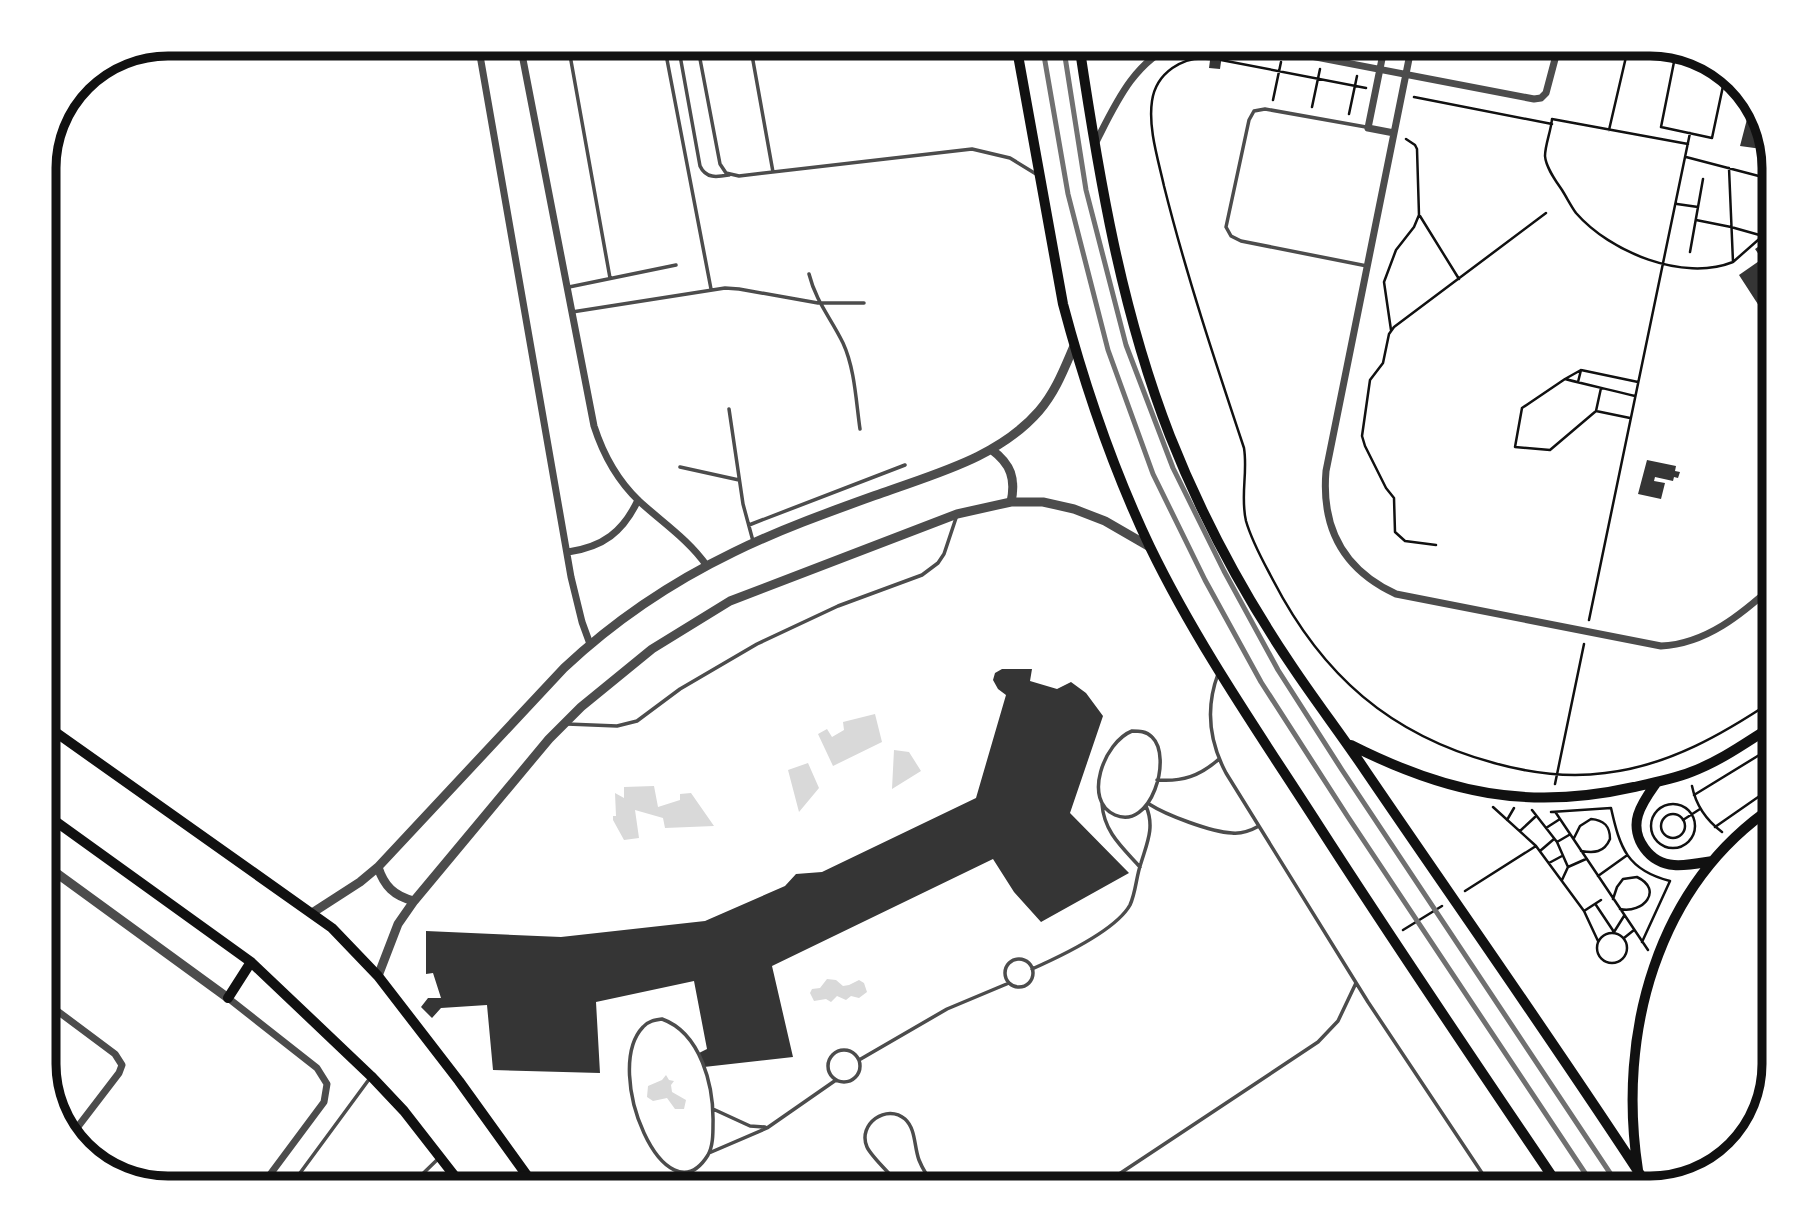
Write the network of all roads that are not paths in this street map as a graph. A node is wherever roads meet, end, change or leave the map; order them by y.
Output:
1 (480, 56) edge
2 (522, 56) edge
3 (570, 56) edge
4 (666, 56) edge
5 (681, 56) edge
6 (700, 56) edge
7 (752, 56) edge
8 (1018, 56) edge
9 (1081, 56) edge
10 (1154, 56) edge
11 (1311, 56) edge
12 (1383, 56) edge
13 (1410, 56) edge
14 (1556, 56) edge
15 (1380, 70) junction
16 (1406, 75) junction
17 (1368, 128) junction
18 (1394, 133) junction
19 (1095, 145) junction
20 (773, 172) junction
21 (730, 175) junction
22 (1040, 178) junction
23 (676, 265) dead end
24 (1367, 266) junction
25 (809, 274) dead end
26 (610, 278) junction
27 (567, 287) junction
28 (711, 289) junction
29 (818, 303) junction
30 (864, 303) dead end
31 (572, 312) junction
32 (1074, 346) junction
33 (729, 409) dead end
34 (860, 429) dead end
35 (992, 450) junction
36 (905, 466) dead end
37 (680, 467) dead end
38 (739, 480) junction
39 (638, 500) junction
40 (1011, 502) junction
41 (957, 514) junction
42 (748, 525) junction
43 (754, 543) junction
44 (1150, 547) junction
45 (568, 552) junction
46 (707, 566) junction
47 (1762, 594) edge
48 (590, 644) junction
49 (1219, 671) junction
50 (564, 724) junction
51 (56, 732) edge
52 (1762, 732) edge
53 (1347, 743) junction
54 (1219, 759) junction
55 (1157, 780) junction
56 (1657, 782) junction
57 (1102, 803) junction
58 (1148, 805) junction
59 (1762, 815) edge
60 (56, 822) edge
61 (1259, 826) junction
62 (1712, 862) junction
63 (378, 867) junction
64 (1139, 867) junction
65 (56, 873) edge
66 (414, 901) junction
67 (312, 913) junction
68 (251, 962) junction
69 (1032, 970) junction
70 (378, 976) junction
71 (1009, 983) junction
72 (1356, 983) junction
73 (228, 998) junction
74 (56, 1010) edge
75 (859, 1060) junction
76 (371, 1076) junction
77 (836, 1080) junction
78 (713, 1110) junction
79 (767, 1128) junction
80 (77, 1129) edge
81 (709, 1153) junction
82 (441, 1156) junction
83 (1639, 1172) junction
84 (269, 1176) edge
85 (298, 1176) edge
86 (420, 1176) edge
87 (455, 1176) edge
88 (528, 1176) edge
89 (891, 1176) edge
90 (929, 1176) edge
91 (1117, 1176) edge
92 (1484, 1176) edge
93 (1552, 1176) edge
94 (1642, 1176) edge

1 - 45 street
2 - 27 street
3 - 26 lane
4 - 28 lane
5 - 21 lane
6 - 21 lane
7 - 20 lane
8 - 22 main road
9 - 19 main road
10 - 19 street
11 - 15 street
12 - 15 street
13 - 16 street
14 - 16 street
15 - 16 street
15 - 17 street
16 - 18 street
17 - 18 street
17 - 24 lane
18 - 24 street
19 - 53 main road
20 - 21 lane
20 - 22 lane
22 - 32 main road
23 - 26 lane
24 - 47 street
25 - 29 lane
26 - 27 lane
27 - 31 street
28 - 29 lane
28 - 31 lane
29 - 30 lane
29 - 34 lane
31 - 39 street
32 - 35 street
32 - 44 main road
33 - 38 lane
35 - 40 street
35 - 43 street
36 - 42 lane
37 - 38 lane
38 - 42 lane
39 - 45 street
39 - 46 street
40 - 41 street
40 - 44 street
41 - 50 street
41 - 50 lane
42 - 43 lane
43 - 46 street
44 - 49 main road
45 - 48 street
46 - 48 street
48 - 63 street
49 - 54 lane
49 - 93 main road
50 - 66 street
51 - 67 main road
52 - 56 main road
53 - 56 main road
53 - 83 main road
54 - 55 lane
54 - 61 lane
55 - 57 lane
55 - 58 lane
56 - 62 main road
57 - 58 lane
57 - 64 lane
58 - 61 lane
58 - 64 lane
59 - 62 main road
60 - 68 main road
61 - 72 lane
62 - 83 main road
63 - 66 street
63 - 67 street
64 - 69 lane
65 - 73 street
66 - 70 street
67 - 70 main road
68 - 73 main road
68 - 76 main road
69 - 71 lane
69 - 71 lane
70 - 88 main road
71 - 75 lane
72 - 91 lane
72 - 92 lane
73 - 84 street
74 - 80 street
75 - 77 lane
75 - 77 lane
76 - 82 main road
76 - 85 lane
77 - 79 lane
78 - 79 lane
78 - 81 lane
78 - 81 lane
79 - 81 lane
82 - 86 lane
82 - 87 main road
83 - 94 main road
89 - 90 lane

